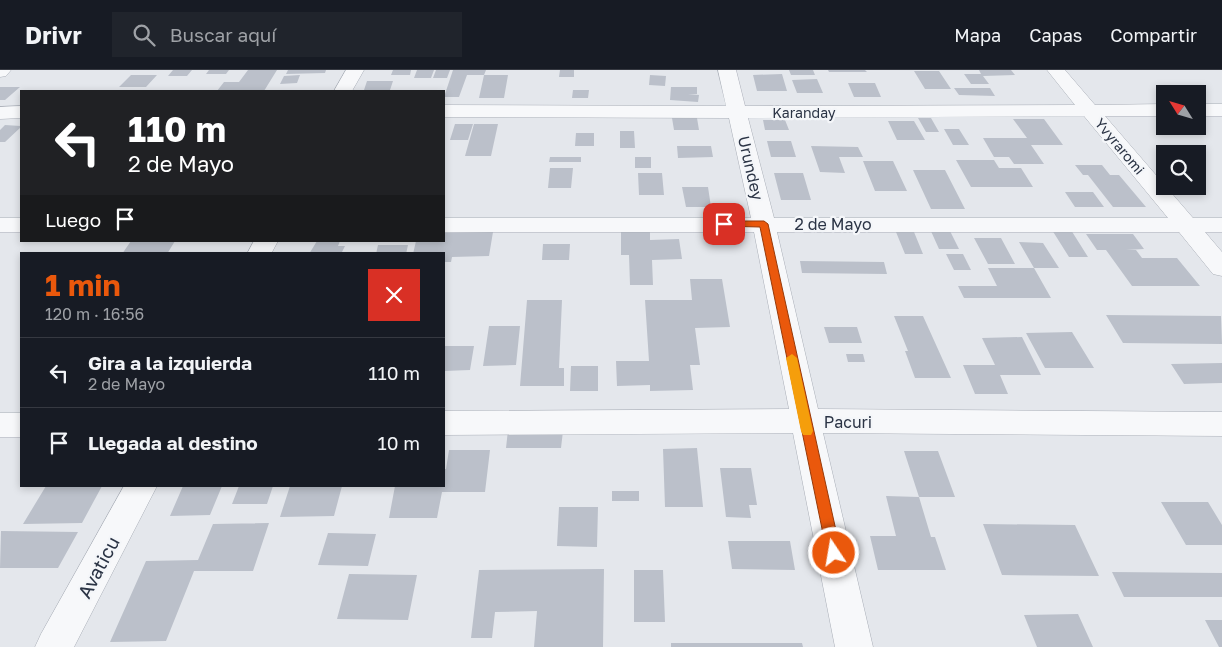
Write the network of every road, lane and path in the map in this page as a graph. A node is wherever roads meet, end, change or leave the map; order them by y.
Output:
1 (355, 70) edge
2 (727, 70) edge
3 (1056, 70) edge
4 (344, 90) edge
5 (1089, 110) junction
6 (1156, 110) edge
7 (1206, 110) edge
8 (1222, 110) edge
9 (0, 112) edge
10 (20, 112) edge
11 (445, 112) edge
12 (738, 112) junction
13 (764, 224) junction
14 (0, 225) edge
15 (20, 225) edge
16 (445, 225) edge
17 (1187, 225) junction
18 (1222, 225) edge
19 (1222, 268) edge
20 (805, 421) junction
21 (445, 423) edge
22 (1222, 424) edge
23 (0, 425) edge
24 (20, 425) edge
25 (140, 487) edge
26 (54, 647) edge
27 (854, 647) edge

1 - 4 street
2 - 12 street, Urundey
3 - 5 street, Yvyraromi
5 - 6 street, Karanday
5 - 12 street, Karanday
5 - 17 street, Yvyraromi
7 - 8 street
9 - 10 street
11 - 12 street, Karanday
12 - 13 street, Urundey
13 - 16 street, 2 de Mayo
13 - 17 street, 2 de Mayo
13 - 20 street, Urundey
14 - 15 street
17 - 18 street, 2 de Mayo
17 - 19 street, Yvyraromi
20 - 21 street, Pacuri
20 - 22 street, Pacuri
20 - 27 street, Urundey
23 - 24 street
25 - 26 street, Avaticu

